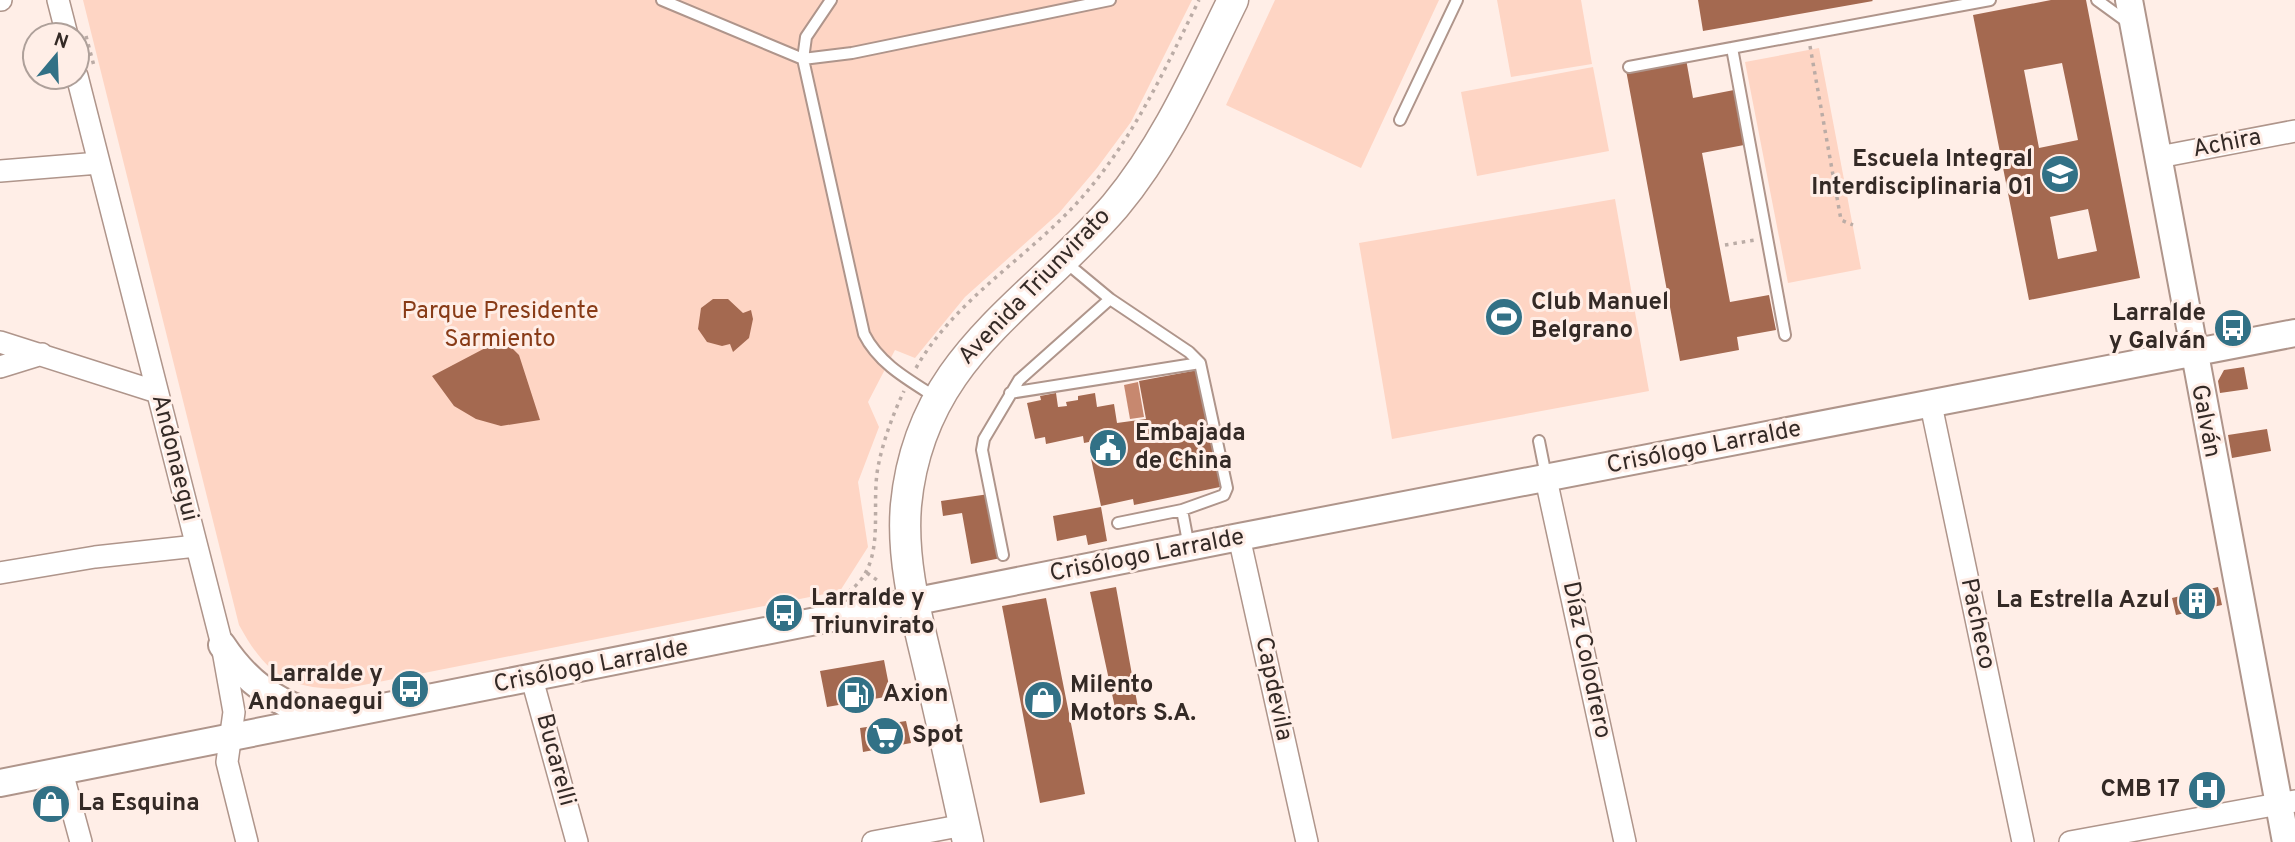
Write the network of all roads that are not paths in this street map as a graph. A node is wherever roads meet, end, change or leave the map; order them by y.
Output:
1 (58, 0) edge
2 (662, 0) edge
3 (831, 0) edge
4 (1110, 0) edge
5 (1233, 0) edge
6 (1457, 0) edge
7 (1990, 0) edge
8 (2096, 0) edge
9 (2129, 0) edge
10 (70, 21) edge
11 (2135, 28) junction
12 (1732, 48) junction
13 (803, 59) junction
14 (1629, 67) dead end
15 (89, 91) edge
16 (1400, 120) dead end
17 (2295, 131) edge
18 (2159, 157) junction
19 (99, 163) junction
20 (0, 171) edge
21 (1062, 260) junction
22 (1110, 299) junction
23 (2295, 333) edge
24 (1785, 335) dead end
25 (0, 342) edge
26 (2192, 353) junction
27 (42, 354) junction
28 (1200, 363) junction
29 (0, 367) edge
30 (157, 392) junction
31 (1010, 393) junction
32 (937, 398) junction
33 (1931, 405) junction
34 (1539, 441) dead end
35 (1546, 479) junction
36 (1182, 510) junction
37 (1118, 523) dead end
38 (1239, 537) junction
39 (196, 546) junction
40 (1189, 547) junction
41 (1003, 555) dead end
42 (0, 573) edge
43 (914, 602) junction
44 (222, 645) junction
45 (532, 679) junction
46 (334, 717) junction
47 (230, 737) junction
48 (62, 772) junction
49 (0, 783) edge
50 (2287, 803) edge
51 (966, 834) edge
52 (81, 842) edge
53 (247, 842) edge
54 (577, 842) edge
55 (873, 842) edge
56 (1307, 842) edge
57 (1625, 842) edge
58 (2023, 842) edge
59 (2070, 842) edge
60 (2286, 842) edge

1 - 10 street
2 - 13 lane
3 - 13 lane
4 - 13 lane
5 - 21 main road, Avenida Triunvirato
6 - 16 lane
7 - 12 lane
8 - 11 lane
9 - 11 street, Galván
11 - 18 street, Galván
12 - 14 lane
12 - 24 lane
13 - 32 lane
15 - 19 street, Andonaegui
17 - 18 street, Achira
18 - 26 street, Galván
19 - 20 street
19 - 30 street, Andonaegui
21 - 22 lane
21 - 32 main road, Avenida Triunvirato
22 - 28 lane
22 - 31 lane
23 - 26 street, Crisólogo Larralde
25 - 27 street
26 - 33 street, Crisólogo Larralde
26 - 50 street, Galván
27 - 29 street
27 - 30 street
28 - 31 lane
28 - 36 lane
30 - 39 street, Andonaegui
31 - 41 lane
32 - 43 main road, Avenida Triunvirato
33 - 35 street, Crisólogo Larralde
33 - 58 street, Pacheco
34 - 35 lane
35 - 38 street, Crisólogo Larralde
35 - 57 street, Díaz Colodrero
36 - 37 lane
36 - 40 lane
38 - 40 street, Crisólogo Larralde
38 - 56 street, Capdevila
39 - 42 street
39 - 44 street, Andonaegui
40 - 43 street, Crisólogo Larralde
43 - 45 street, Crisólogo Larralde
43 - 51 main road, Avenida Triunvirato
44 - 46 street
44 - 47 street, Andonaegui
45 - 46 street, Crisólogo Larralde
45 - 54 street, Bucarelli
46 - 47 street, Crisólogo Larralde
47 - 48 street, Crisólogo Larralde
47 - 53 street, Andonaegui
48 - 49 street, Crisólogo Larralde
48 - 52 street
50 - 59 street
50 - 60 street, Galván
51 - 55 street

